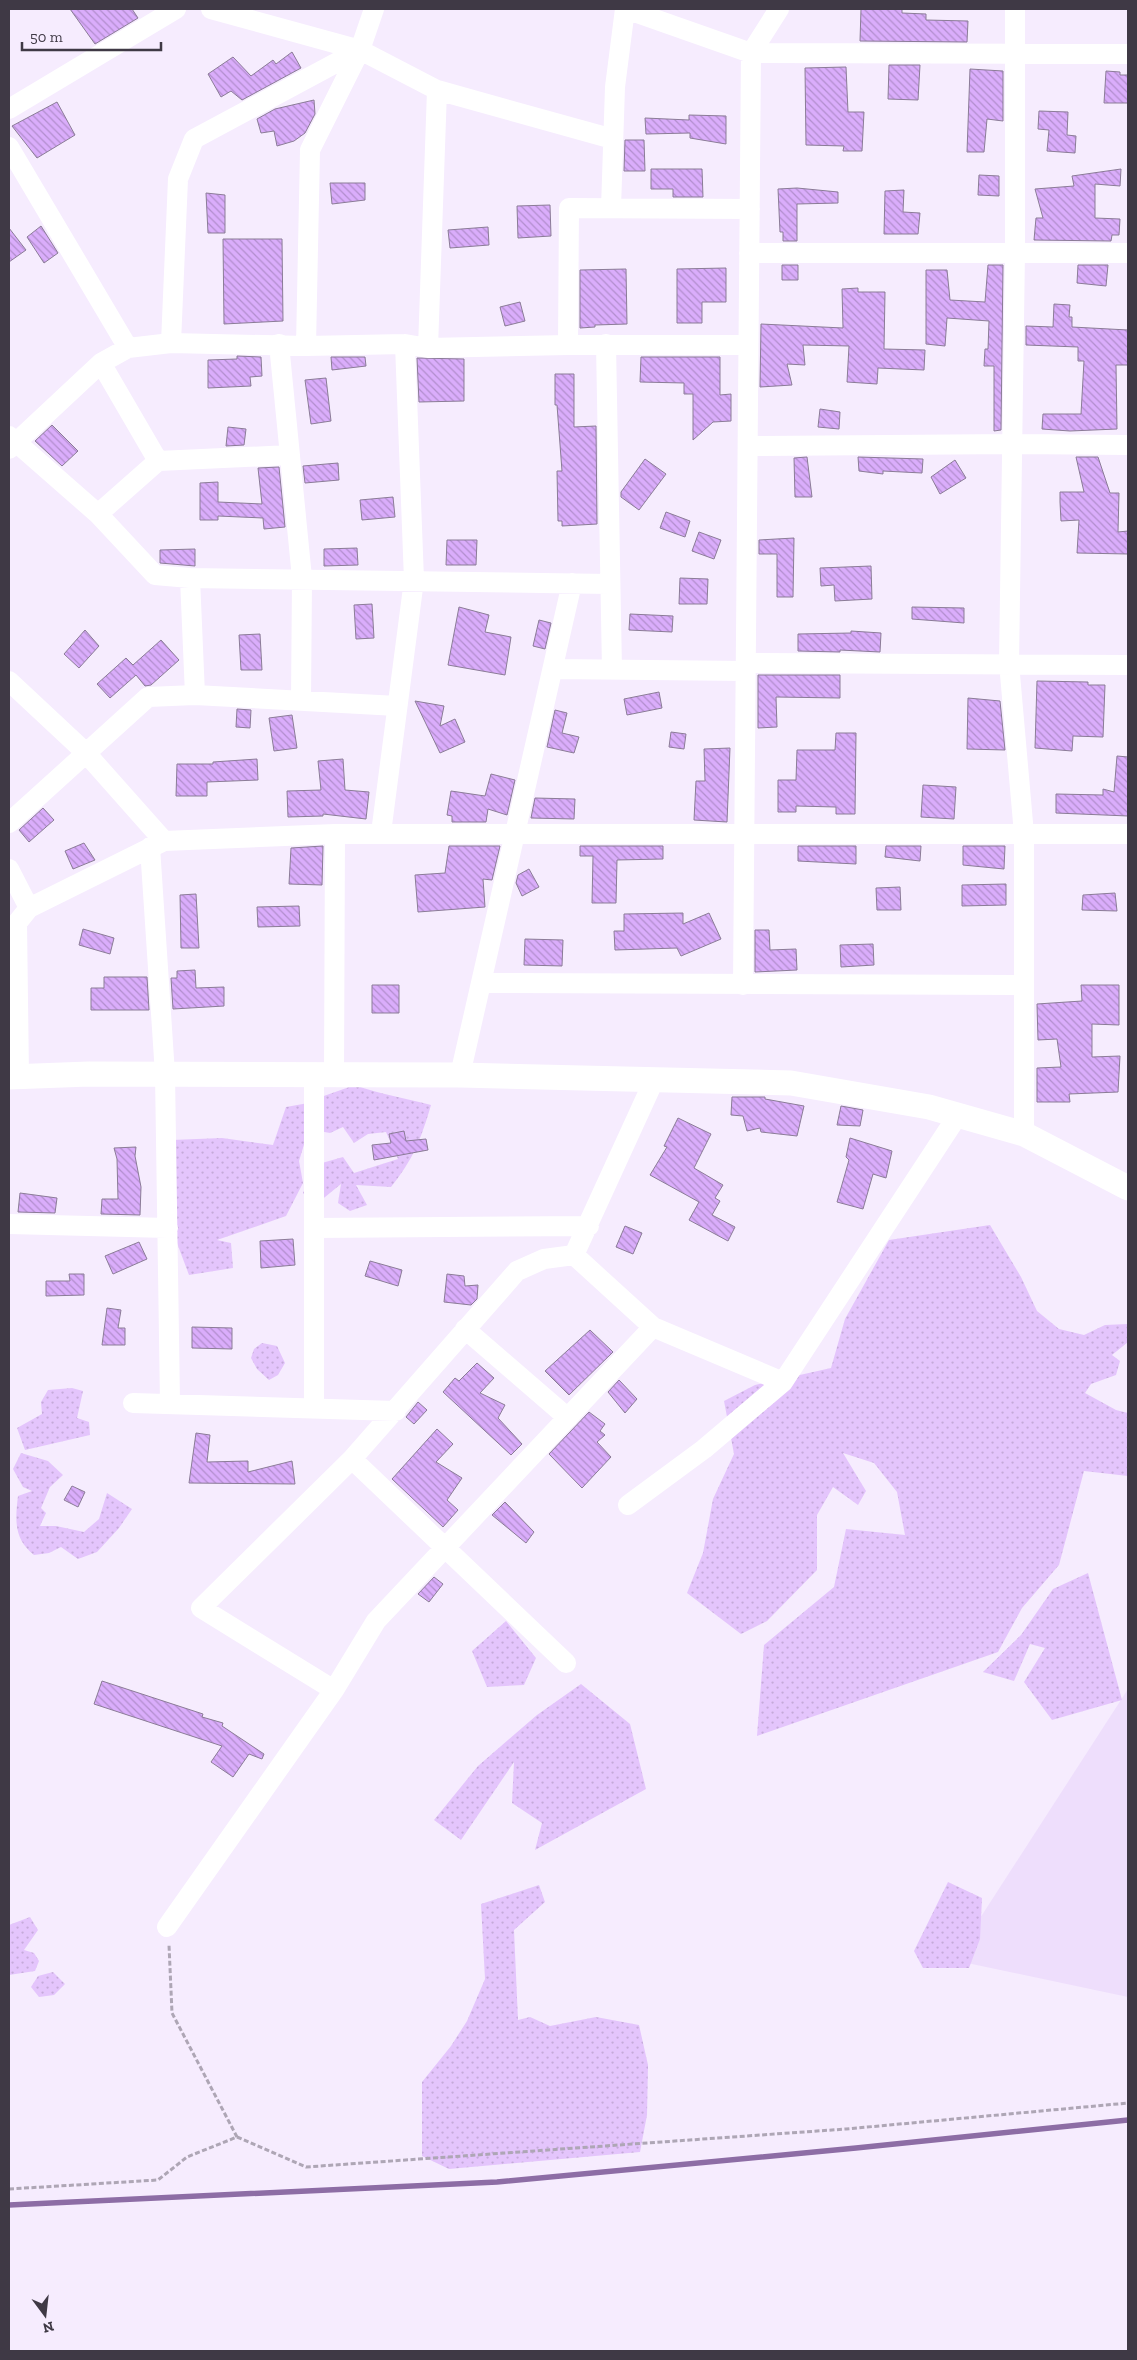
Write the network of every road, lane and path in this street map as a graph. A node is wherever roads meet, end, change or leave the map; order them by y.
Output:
1 (176, 9) edge
2 (211, 9) edge
3 (374, 9) edge
4 (626, 9) edge
5 (779, 9) edge
6 (1015, 9) edge
7 (360, 50) junction
8 (751, 53) junction
9 (1128, 54) edge
10 (1016, 55) junction
11 (437, 90) junction
12 (9, 109) edge
13 (613, 139) junction
14 (9, 147) edge
15 (611, 208) junction
16 (750, 209) junction
17 (1015, 252) junction
18 (749, 253) junction
19 (1128, 253) edge
20 (171, 343) junction
21 (278, 344) junction
22 (405, 344) junction
23 (568, 344) junction
24 (606, 344) junction
25 (748, 344) junction
26 (306, 346) junction
27 (128, 348) junction
28 (428, 348) junction
29 (102, 363) junction
30 (11, 443) edge
31 (1013, 444) junction
32 (748, 446) junction
33 (1128, 446) edge
34 (290, 455) junction
35 (158, 461) junction
36 (98, 514) junction
37 (190, 578) junction
38 (302, 578) junction
39 (414, 580) junction
40 (572, 583) junction
41 (610, 584) junction
42 (1009, 663) junction
43 (1128, 665) edge
44 (746, 667) junction
45 (553, 669) junction
46 (612, 670) junction
47 (9, 681) edge
48 (195, 695) junction
49 (301, 700) junction
50 (397, 706) junction
51 (85, 752) junction
52 (9, 824) edge
53 (381, 833) junction
54 (335, 834) junction
55 (515, 834) junction
56 (745, 834) junction
57 (1024, 834) junction
58 (1128, 834) edge
59 (157, 844) junction
60 (9, 869) edge
61 (29, 908) junction
62 (481, 983) junction
63 (743, 985) junction
64 (1024, 985) junction
65 (165, 1074) junction
66 (324, 1075) junction
67 (460, 1075) junction
68 (14, 1077) edge
69 (655, 1078) junction
70 (958, 1115) junction
71 (1024, 1134) junction
72 (1128, 1188) edge
73 (9, 1224) edge
74 (588, 1226) junction
75 (168, 1228) junction
76 (314, 1228) junction
77 (574, 1255) junction
78 (653, 1327) junction
79 (465, 1329) junction
80 (783, 1382) junction
81 (133, 1403) dead end
82 (170, 1403) junction
83 (314, 1408) junction
84 (396, 1411) junction
85 (568, 1418) junction
86 (352, 1459) junction
87 (628, 1505) dead end
88 (445, 1548) junction
89 (566, 1663) dead end
90 (334, 1690) junction
91 (167, 1927) joint
92 (1128, 2103) edge
93 (236, 2137) junction
94 (9, 2189) edge

1 - 12 street
2 - 7 street
3 - 7 street
4 - 8 street
4 - 13 street
5 - 8 street
6 - 10 street
7 - 11 street
7 - 20 street
7 - 26 street
8 - 10 street
8 - 16 street
9 - 10 street
10 - 17 street
11 - 13 street
11 - 28 street
13 - 15 street
14 - 27 street
15 - 16 street
15 - 23 street
16 - 18 street
17 - 18 street
17 - 19 street
17 - 31 street
18 - 25 street
20 - 21 street
20 - 27 street
21 - 26 street
21 - 34 street
22 - 26 street
22 - 28 street
22 - 39 street
23 - 24 street
23 - 28 street
24 - 25 street
24 - 41 street
25 - 32 street
27 - 29 street
29 - 30 street
29 - 35 street
30 - 36 street
31 - 32 street
31 - 33 street
31 - 42 street
32 - 44 street
34 - 35 street
34 - 38 street
35 - 36 street
36 - 37 street
37 - 38 street
37 - 48 street
38 - 39 street
38 - 49 street
39 - 40 street
39 - 50 street
40 - 41 street
40 - 45 street
41 - 46 street
42 - 43 street
42 - 44 street
42 - 57 street
44 - 46 street
44 - 56 street
45 - 46 street
45 - 55 street
47 - 51 street
48 - 49 street
48 - 51 street
49 - 50 street
50 - 53 street
51 - 52 street
51 - 59 street
53 - 54 street
53 - 55 street
54 - 59 street
54 - 66 street
55 - 56 street
55 - 62 street
56 - 57 street
56 - 63 street
57 - 58 street
57 - 64 street
59 - 61 street
59 - 65 street
60 - 61 street
61 - 68 street
62 - 63 street
62 - 67 street
63 - 64 street
64 - 71 street
65 - 66 street
65 - 68 street
65 - 75 street
66 - 67 street
66 - 76 street
67 - 69 street
69 - 70 street
69 - 74 street
70 - 71 street
70 - 80 street
71 - 72 street
73 - 75 street
74 - 76 street
74 - 77 street
75 - 82 street
76 - 83 street
77 - 78 street
77 - 79 street
78 - 80 street
78 - 85 street
79 - 84 street
79 - 85 street
80 - 87 street
81 - 82 street
82 - 83 street
83 - 84 street
84 - 86 street
85 - 88 street
86 - 88 street
86 - 90 street
88 - 89 street
88 - 90 street
90 - 91 street
91 - 93 path
92 - 93 path
93 - 94 path

